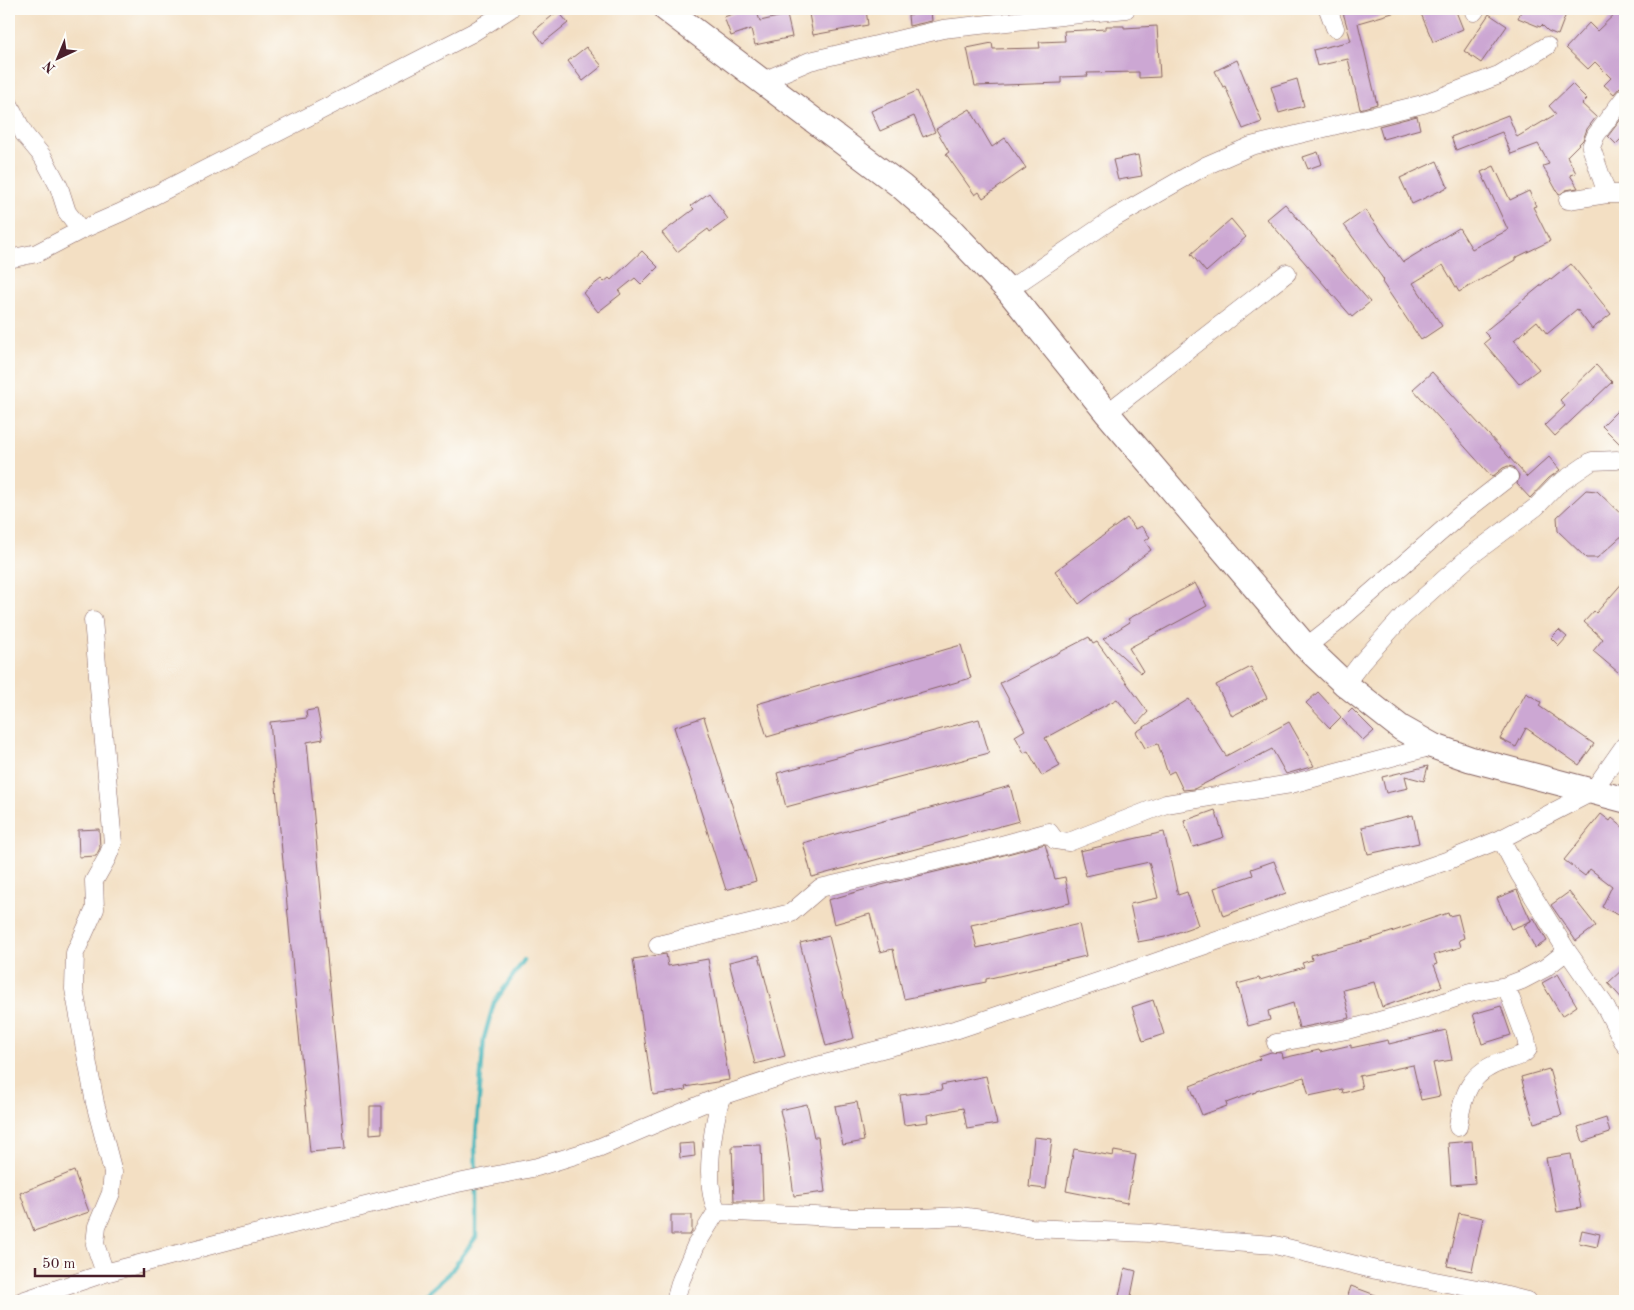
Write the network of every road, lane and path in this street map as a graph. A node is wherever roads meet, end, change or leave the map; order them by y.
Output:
1 (510, 9) edge
2 (666, 9) edge
3 (1126, 9) edge
4 (1328, 9) edge
5 (1335, 28) dead end
6 (1547, 46) dead end
7 (763, 81) junction
8 (1625, 97) edge
9 (9, 104) edge
10 (1606, 194) junction
11 (1625, 194) edge
12 (1568, 200) dead end
13 (81, 230) junction
14 (9, 259) edge
15 (1287, 273) dead end
16 (1008, 290) junction
17 (1107, 413) junction
18 (1617, 460) dead end
19 (1509, 477) dead end
20 (93, 620) dead end
21 (1306, 647) junction
22 (1345, 684) junction
23 (1625, 745) edge
24 (1433, 746) junction
25 (1592, 792) junction
26 (1625, 800) edge
27 (1500, 839) junction
28 (658, 945) dead end
29 (1567, 951) junction
30 (1506, 986) junction
31 (1276, 1043) dead end
32 (1625, 1045) edge
33 (721, 1096) junction
34 (1458, 1127) dead end
35 (717, 1211) junction
36 (106, 1273) junction
37 (22, 1301) edge
38 (675, 1301) edge
39 (1527, 1301) edge

1 - 13 street
2 - 7 main road
3 - 7 street
4 - 5 street
6 - 16 street
7 - 16 main road
8 - 10 street
9 - 13 street
10 - 11 street
10 - 12 street
13 - 14 street
15 - 17 street
16 - 17 main road
17 - 21 main road
18 - 22 street
19 - 21 street
20 - 36 street
21 - 22 main road
22 - 24 main road
23 - 25 street
24 - 25 main road
24 - 28 street
25 - 26 main road
25 - 27 street
27 - 29 street
27 - 33 street
29 - 30 street
29 - 32 street
30 - 31 street
30 - 34 street
33 - 35 street
33 - 36 street
35 - 38 street
35 - 39 street
36 - 37 street

